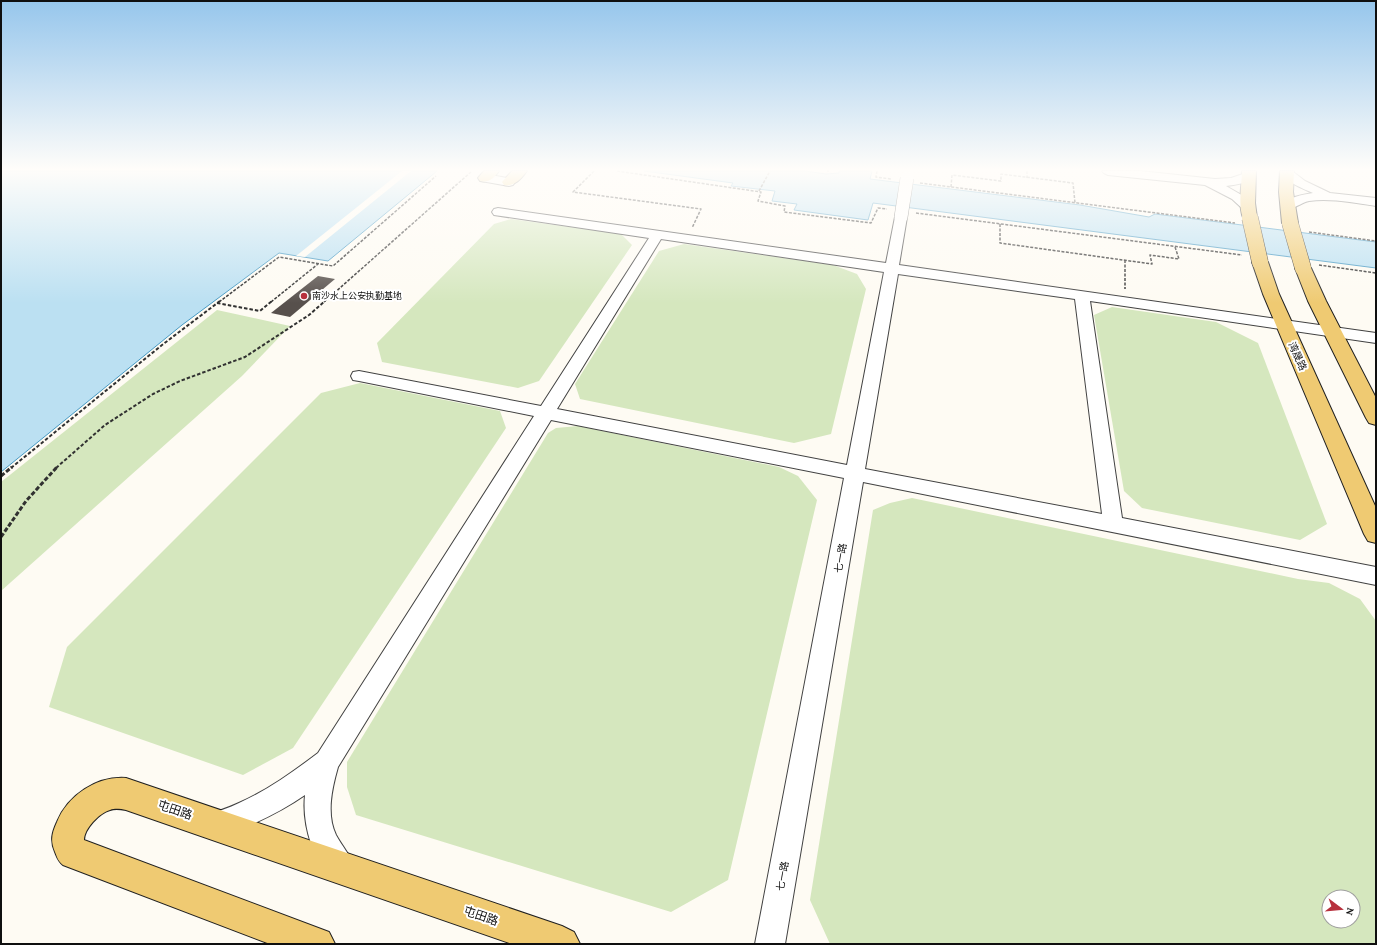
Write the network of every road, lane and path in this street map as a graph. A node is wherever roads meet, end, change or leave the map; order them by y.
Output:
1 (391, 215) edge
2 (422, 215) edge
3 (519, 215) edge
4 (698, 215) edge
5 (809, 215) edge
6 (875, 215) edge
7 (903, 215) edge
8 (922, 215) edge
9 (1224, 215) edge
10 (1289, 215) edge
11 (1247, 217) joint
12 (1000, 224) junction
13 (1305, 232) dead end
14 (657, 235) junction
15 (688, 239) junction
16 (1376, 241) edge
17 (1175, 246) junction
18 (1252, 259) junction
19 (1125, 260) junction
20 (318, 263) junction
21 (1309, 266) junction
22 (891, 268) junction
23 (1376, 273) edge
24 (1082, 296) junction
25 (1125, 302) junction
26 (217, 303) junction
27 (1284, 325) junction
28 (1332, 332) junction
29 (1376, 338) edge
30 (359, 376) dead end
31 (545, 413) junction
32 (1376, 418) edge
33 (855, 474) junction
34 (1, 476) edge
35 (1113, 524) junction
36 (1376, 534) edge
37 (1, 537) edge
38 (1376, 576) edge
39 (327, 762) junction
40 (217, 825) junction
41 (342, 868) junction
42 (317, 944) edge
43 (562, 944) edge
44 (770, 944) edge

1 - 20 path
2 - 37 path
3 - 14 street
4 - 15 path
5 - 6 path
7 - 22 street, 七一路
8 - 12 path
9 - 11 path
10 - 21 main road, bridge
11 - 18 main road, 湾晟路, bridge
12 - 17 path
12 - 19 path
13 - 16 path
14 - 15 street
14 - 31 street
15 - 22 street
17 - 18 path
17 - 19 path
18 - 27 main road, 湾晟路
19 - 25 path
20 - 26 path
20 - 26 path
21 - 23 path
21 - 28 main road
22 - 24 street
22 - 33 street, 七一路
24 - 25 street
24 - 35 street
25 - 27 street
26 - 34 path
27 - 28 street
27 - 36 main road, 湾晟路
28 - 29 street
28 - 32 main road
30 - 31 street
31 - 33 street
31 - 39 street
33 - 35 street
33 - 44 street, 七一路
35 - 38 street
39 - 40 street
39 - 41 street
40 - 41 main road, 屯田路
40 - 42 main road, 屯田路
41 - 43 main road, 屯田路

